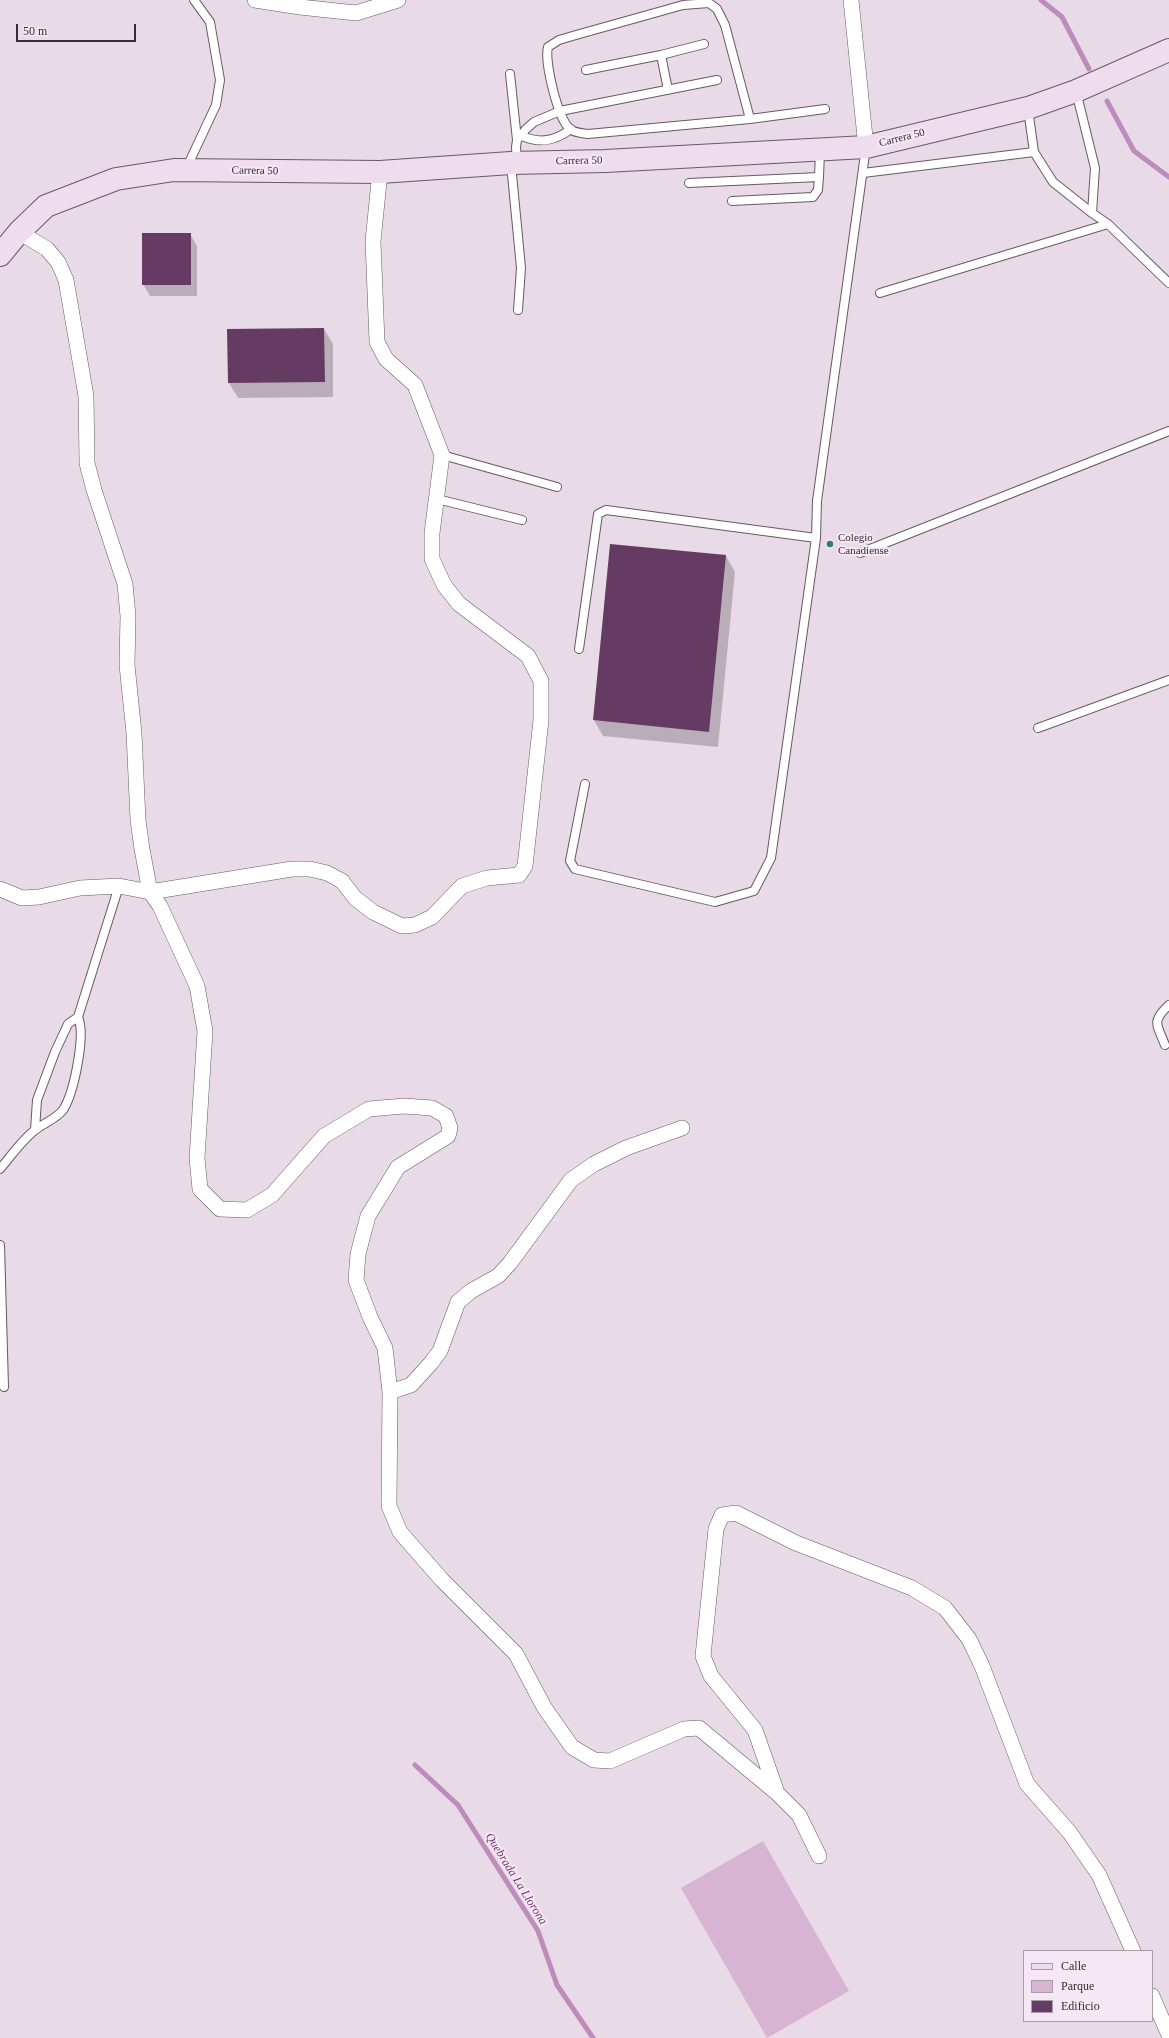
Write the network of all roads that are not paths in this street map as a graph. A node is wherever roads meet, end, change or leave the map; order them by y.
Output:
1 (194, 0) edge
2 (255, 0) edge
3 (398, 0) edge
4 (851, 0) edge
5 (704, 44) dead end
6 (1169, 50) edge
7 (661, 55) junction
8 (586, 70) dead end
9 (510, 74) dead end
10 (717, 80) dead end
11 (668, 90) junction
12 (1076, 91) junction
13 (1028, 108) junction
14 (825, 109) dead end
15 (560, 111) junction
16 (750, 119) junction
17 (571, 129) junction
18 (520, 138) junction
19 (866, 146) junction
20 (820, 150) junction
21 (1034, 152) junction
22 (514, 163) junction
23 (185, 170) junction
24 (380, 172) junction
25 (863, 173) junction
26 (819, 177) junction
27 (689, 183) dead end
28 (732, 201) dead end
29 (1092, 213) junction
30 (1108, 224) junction
31 (19, 232) junction
32 (0, 255) edge
33 (1169, 283) edge
34 (880, 293) dead end
35 (518, 310) dead end
36 (1169, 431) edge
37 (442, 454) junction
38 (557, 487) dead end
39 (437, 499) junction
40 (522, 520) dead end
41 (816, 538) junction
42 (860, 553) dead end
43 (579, 649) dead end
44 (1169, 680) edge
45 (1038, 728) dead end
46 (585, 784) dead end
47 (119, 886) junction
48 (0, 889) edge
49 (150, 892) junction
50 (1169, 1005) edge
51 (78, 1017) junction
52 (1165, 1045) dead end
53 (682, 1128) dead end
54 (35, 1130) junction
55 (0, 1169) edge
56 (0, 1245) edge
57 (4, 1387) dead end
58 (390, 1392) junction
59 (777, 1793) junction
60 (819, 1856) dead end
61 (1132, 1950) edge
62 (1153, 1998) edge
63 (1169, 2035) edge

1 - 23 lane
2 - 3 street
4 - 19 street
5 - 7 lane
6 - 12 main road, Carrera 50
7 - 8 lane
7 - 11 lane
9 - 18 lane
10 - 11 lane
11 - 15 lane
12 - 13 main road, Carrera 50
12 - 29 lane
13 - 19 main road, Carrera 50
13 - 21 lane
14 - 16 lane
15 - 16 lane
15 - 17 lane
15 - 18 lane
16 - 17 lane
17 - 18 lane
18 - 22 lane
19 - 20 main road, Carrera 50
19 - 25 lane
20 - 22 main road, Carrera 50
20 - 26 lane
21 - 25 lane
21 - 29 lane
22 - 24 main road, Carrera 50
22 - 35 lane
23 - 24 main road, Carrera 50
23 - 31 main road, Carrera 50
24 - 37 street
25 - 41 lane
26 - 27 lane
26 - 28 lane
29 - 30 lane
30 - 33 lane
30 - 34 lane
31 - 32 main road, Carrera 50
31 - 49 street
36 - 42 lane
37 - 38 lane
37 - 39 street
39 - 40 lane
39 - 49 street
41 - 43 lane
41 - 46 lane
44 - 45 lane
47 - 48 street
47 - 49 street
47 - 51 lane
49 - 58 street
50 - 52 lane
51 - 54 lane
51 - 54 lane
53 - 58 street
54 - 55 lane
56 - 57 lane
58 - 59 street
59 - 60 street
59 - 61 street
62 - 63 street

